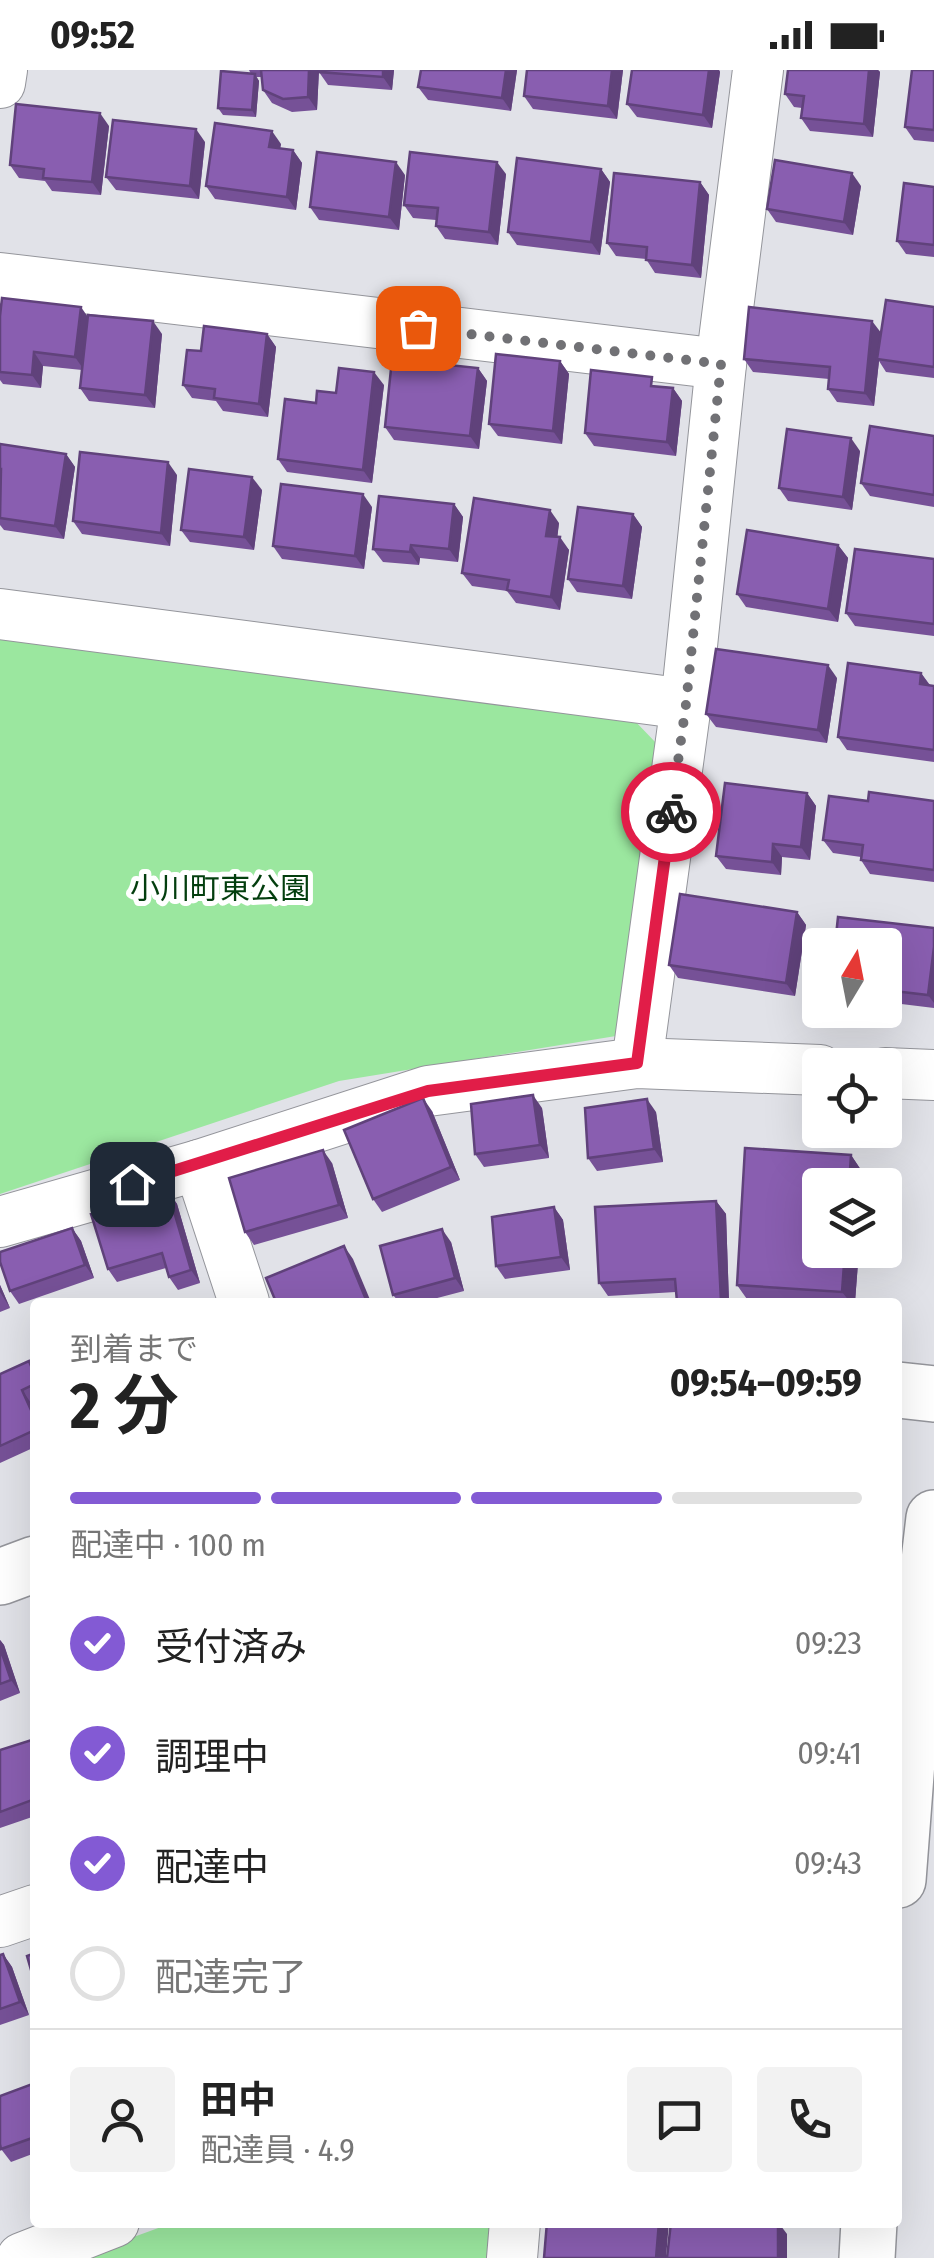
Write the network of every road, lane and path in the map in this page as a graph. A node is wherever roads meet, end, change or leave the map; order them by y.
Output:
1 (2, 70) edge
2 (758, 70) edge
3 (0, 83) edge
4 (0, 278) edge
5 (721, 364) junction
6 (0, 614) edge
7 (686, 704) junction
8 (637, 1063) junction
9 (802, 1069) edge
10 (902, 1074) edge
11 (934, 1075) edge
12 (198, 1166) junction
13 (0, 1222) edge
14 (243, 1298) edge
15 (902, 1390) edge
16 (934, 1394) edge
17 (934, 1518) edge
18 (30, 1566) edge
19 (0, 1577) edge
20 (914, 1723) edge
21 (902, 1841) edge
22 (30, 1912) edge
23 (0, 1922) edge
24 (99, 2228) edge
25 (514, 2228) edge
26 (869, 2228) edge
27 (22, 2258) edge
28 (512, 2258) edge
29 (866, 2258) edge

1 - 3 street
2 - 5 street
4 - 5 street
5 - 7 street
6 - 7 street
7 - 8 street
8 - 9 street
8 - 12 street
10 - 11 street
12 - 13 street
12 - 14 street
15 - 16 street
17 - 20 street
18 - 19 street
20 - 21 street
22 - 23 street
24 - 27 street
25 - 28 street
26 - 29 street

